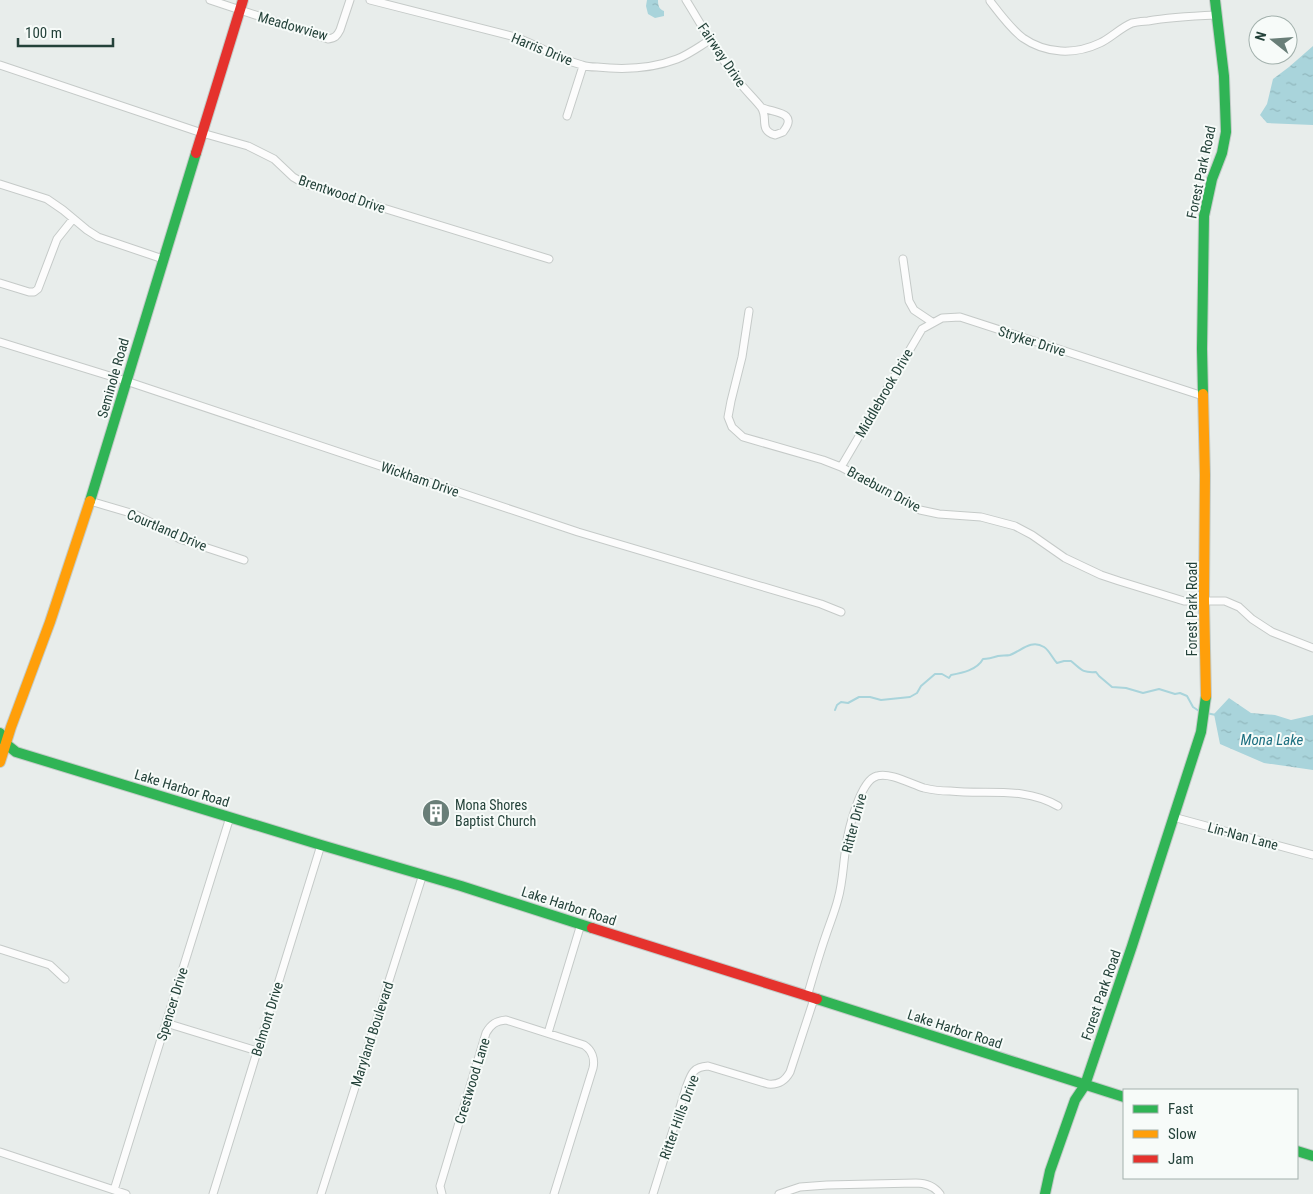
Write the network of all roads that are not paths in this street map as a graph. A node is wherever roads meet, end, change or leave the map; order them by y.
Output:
1 (210, 0) edge
2 (350, 0) edge
3 (370, 0) edge
4 (686, 0) edge
5 (1215, 0) edge
6 (990, 1) edge
7 (242, 5) edge
8 (1216, 15) junction
9 (710, 40) junction
10 (0, 65) edge
11 (583, 66) junction
12 (761, 107) junction
13 (567, 116) dead end
14 (202, 133) junction
15 (0, 184) edge
16 (73, 219) junction
17 (163, 258) junction
18 (549, 259) dead end
19 (903, 259) dead end
20 (0, 283) edge
21 (749, 311) dead end
22 (932, 322) junction
23 (0, 342) edge
24 (126, 381) junction
25 (1203, 396) junction
26 (841, 466) junction
27 (90, 502) junction
28 (244, 560) dead end
29 (1204, 600) junction
30 (841, 612) dead end
31 (1313, 648) edge
32 (0, 733) edge
33 (6, 744) junction
34 (0, 762) edge
35 (1058, 806) dead end
36 (230, 817) junction
37 (1173, 817) junction
38 (321, 845) junction
39 (1313, 854) edge
40 (423, 874) junction
41 (581, 924) junction
42 (0, 949) edge
43 (65, 979) dead end
44 (810, 998) junction
45 (166, 1023) junction
46 (548, 1033) junction
47 (257, 1051) junction
48 (1085, 1084) junction
49 (1123, 1097) edge
50 (1298, 1151) edge
51 (0, 1152) edge
52 (1313, 1156) edge
53 (853, 1185) junction
54 (114, 1190) junction
55 (126, 1194) edge
56 (213, 1194) edge
57 (321, 1194) edge
58 (442, 1194) edge
59 (554, 1194) edge
60 (652, 1194) edge
61 (779, 1194) edge
62 (850, 1194) edge
63 (940, 1194) edge
64 (1045, 1194) edge

1 - 7 street
2 - 7 street, Meadowview
3 - 11 street, Harris Drive
4 - 9 street, Fairway Drive
5 - 8 street, Forest Park Road
6 - 8 street
7 - 14 street, Seminole Road
8 - 25 street, Forest Park Road
9 - 11 street, Harris Drive
9 - 12 street, Fairway Drive
10 - 14 street, Brentwood Drive
11 - 13 street
12 - 12 street, Fairway Drive
14 - 17 street, Seminole Road
14 - 18 street, Brentwood Drive
15 - 16 street
16 - 17 street
16 - 20 street
17 - 24 street, Seminole Road
19 - 22 street
21 - 26 street, Braeburn Drive
22 - 25 street, Stryker Drive
22 - 26 street, Middlebrook Drive
23 - 24 street, Wickham Drive
24 - 27 street, Seminole Road
24 - 30 street, Wickham Drive
25 - 29 street, Forest Park Road
26 - 29 street, Braeburn Drive
27 - 28 street, Courtland Drive
27 - 33 street, Seminole Road
29 - 31 street, Braeburn Drive
29 - 37 street, Forest Park Road
32 - 33 street
33 - 34 street, Seminole Road
33 - 36 street, Lake Harbor Road
35 - 44 street, Ritter Drive
36 - 38 street, Lake Harbor Road
36 - 45 street, Spencer Drive
37 - 39 street, Lin-Nan Lane
37 - 48 street, Forest Park Road
38 - 40 street, Lake Harbor Road
38 - 47 street, Belmont Drive
40 - 41 street, Lake Harbor Road
40 - 57 street, Maryland Boulevard
41 - 44 street, Lake Harbor Road
41 - 46 street
42 - 43 street
44 - 48 street, Lake Harbor Road
44 - 60 street, Ritter Hills Drive
45 - 47 street
45 - 54 street, Spencer Drive
46 - 58 street, Crestwood Lane
46 - 59 street, Crestwood Lane
47 - 56 street, Belmont Drive
48 - 49 street, Lake Harbor Road
48 - 64 street, Forest Park Road
50 - 52 street
51 - 54 street
53 - 61 street
53 - 62 street
53 - 63 street
54 - 55 street

